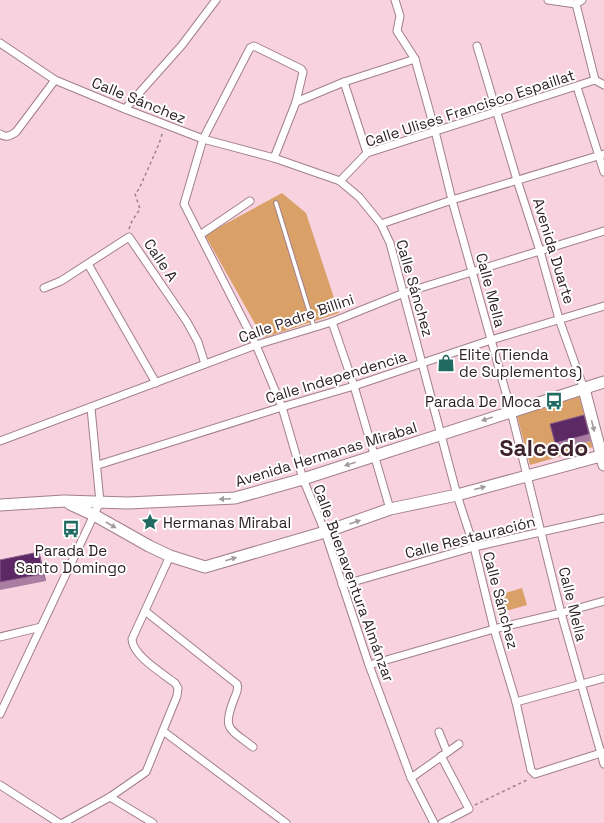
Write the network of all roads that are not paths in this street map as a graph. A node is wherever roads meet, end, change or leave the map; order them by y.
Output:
1 (216, 0) edge
2 (395, 0) edge
3 (548, 0) edge
4 (579, 2) edge
5 (0, 43) edge
6 (477, 46) dead end
7 (415, 59) junction
8 (54, 80) junction
9 (595, 80) junction
10 (344, 82) junction
11 (604, 85) edge
12 (577, 87) junction
13 (296, 102) junction
14 (125, 109) junction
15 (496, 111) junction
16 (435, 131) junction
17 (0, 134) edge
18 (203, 139) junction
19 (367, 153) junction
20 (602, 154) edge
21 (274, 158) junction
22 (604, 172) edge
23 (340, 180) junction
24 (516, 180) junction
25 (452, 200) junction
26 (250, 201) dead end
27 (276, 203) dead end
28 (381, 224) junction
29 (604, 231) edge
30 (200, 235) junction
31 (540, 251) junction
32 (88, 264) junction
33 (473, 272) junction
34 (44, 288) dead end
35 (404, 293) junction
36 (604, 306) edge
37 (559, 319) junction
38 (332, 322) junction
39 (314, 327) junction
40 (491, 340) junction
41 (256, 345) junction
42 (423, 363) junction
43 (205, 364) junction
44 (604, 382) edge
45 (156, 383) junction
46 (354, 386) junction
47 (584, 389) junction
48 (282, 407) junction
49 (91, 408) junction
50 (511, 411) junction
51 (441, 435) junction
52 (0, 441) edge
53 (375, 456) junction
54 (603, 458) edge
55 (98, 465) junction
56 (526, 476) junction
57 (303, 479) junction
58 (457, 495) junction
59 (64, 501) junction
60 (100, 502) junction
61 (0, 505) edge
62 (390, 510) junction
63 (94, 515) junction
64 (604, 518) edge
65 (325, 532) junction
66 (542, 533) junction
67 (474, 547) junction
68 (170, 556) junction
69 (342, 584) junction
70 (604, 601) edge
71 (144, 611) junction
72 (561, 614) junction
73 (41, 627) junction
74 (494, 629) junction
75 (0, 637) edge
76 (369, 665) junction
77 (604, 678) edge
78 (582, 685) junction
79 (516, 702) junction
80 (0, 714) edge
81 (163, 731) junction
82 (439, 732) dead end
83 (458, 744) dead end
84 (253, 747) dead end
85 (602, 753) edge
86 (444, 754) junction
87 (604, 764) edge
88 (411, 778) junction
89 (0, 785) edge
90 (110, 797) junction
91 (59, 823) edge
92 (63, 823) edge
93 (152, 823) edge
94 (286, 823) edge
95 (434, 823) edge
96 (442, 823) edge

1 - 14 street
2 - 7 street, Calle Mella
3 - 4 street
4 - 9 street
5 - 8 street, Calle Sánchez
6 - 15 street, Avenida Duarte
7 - 10 street
7 - 16 street, Calle Mella
8 - 14 street, Calle Sánchez
8 - 17 street
9 - 11 street
9 - 12 street, Calle Ulises Francisco Espaillat
10 - 13 street
10 - 19 street
12 - 15 street, Calle Ulises Francisco Espaillat
12 - 20 street
13 - 18 street, Calle Buenaventura Almánzar
13 - 21 street
14 - 18 street, Calle Sánchez
15 - 16 street, Calle Ulises Francisco Espaillat
15 - 24 street, Avenida Duarte
16 - 19 street, Calle Ulises Francisco Espaillat
16 - 25 street, Calle Mella
18 - 21 street, Calle Sánchez
18 - 30 street, Calle Buenaventura Almánzar
19 - 23 street, Calle Ulises Francisco Espaillat
20 - 22 street
20 - 24 street
21 - 23 street, Calle Sánchez
23 - 28 street, Calle Sánchez
24 - 25 street
24 - 31 street, Avenida Duarte
25 - 28 street
25 - 33 street, Calle Mella
26 - 30 street
27 - 39 lane
28 - 35 street, Calle Sánchez
29 - 31 street, Calle Padre Billini
30 - 41 street, Calle Buenaventura Almánzar
31 - 33 street, Calle Padre Billini
31 - 37 street, Avenida Duarte
32 - 34 street, Calle A
32 - 43 street, Calle A
32 - 45 street
33 - 35 street, Calle Padre Billini
33 - 40 street, Calle Mella
35 - 38 street, Calle Padre Billini
35 - 42 street, Calle Sánchez
36 - 37 street, Calle Independencia
37 - 40 street, Calle Independencia
37 - 47 street, Avenida Duarte
38 - 39 street, Calle Padre Billini
38 - 46 street
39 - 41 street, Calle Padre Billini
40 - 42 street, Calle Independencia
40 - 50 street, Calle Mella
41 - 43 street, Calle Padre Billini
41 - 48 street, Calle Buenaventura Almánzar
42 - 46 street, Calle Independencia
42 - 51 street, Calle Sánchez
43 - 45 street, Calle Padre Billini
44 - 47 main road, Avenida Hermanas Mirabal
45 - 49 street, Calle Padre Billini
46 - 48 street, Calle Independencia
46 - 53 street
47 - 50 main road, Avenida Hermanas Mirabal
47 -> 54 main road, Avenida Duarte
48 - 55 street, Calle Independencia
48 - 57 street, Calle Buenaventura Almánzar
49 - 52 street, Calle Padre Billini
49 - 55 street
50 -> 51 main road, Avenida Hermanas Mirabal
50 - 56 street, Calle Mella
51 - 53 main road, Avenida Hermanas Mirabal
51 - 58 street, Calle Sánchez
53 -> 57 main road, Avenida Hermanas Mirabal
53 - 62 street
54 - 56 main road
55 - 60 street
58 -> 56 main road
56 - 66 street, Calle Mella
57 -> 60 main road, Avenida Hermanas Mirabal
57 - 65 street, Calle Buenaventura Almánzar
58 - 62 main road
58 - 67 street, Calle Sánchez
59 - 60 main road, Avenida Hermanas Mirabal
59 - 61 main road, Avenida Hermanas Mirabal
59 - 63 main road
60 - 63 street
65 -> 62 main road
63 -> 68 main road
63 - 73 street
64 - 66 street, Calle Restauración
68 -> 65 main road
65 - 69 street, Calle Buenaventura Almánzar
66 - 67 street, Calle Restauración
66 - 72 street, Calle Mella
67 - 69 street, Calle Restauración
67 - 74 street, Calle Sánchez
68 - 71 street
69 - 76 street, Calle Buenaventura Almánzar
70 - 72 street
71 - 81 street
71 - 84 street
72 - 74 street
72 - 78 street, Calle Mella
73 - 75 street
73 - 80 street
74 - 76 street
74 - 79 street, Calle Sánchez
76 - 88 street, Calle Buenaventura Almánzar
77 - 78 street
78 - 79 street
78 - 85 street, Calle Mella
79 - 85 street, Calle Sánchez
81 - 90 street
81 - 94 street
82 - 86 street
83 - 86 street
85 - 87 street, Calle Mella
86 - 88 street
86 - 96 street
88 - 95 street, Calle Buenaventura Almánzar
89 - 91 street
90 - 92 street
90 - 93 street

